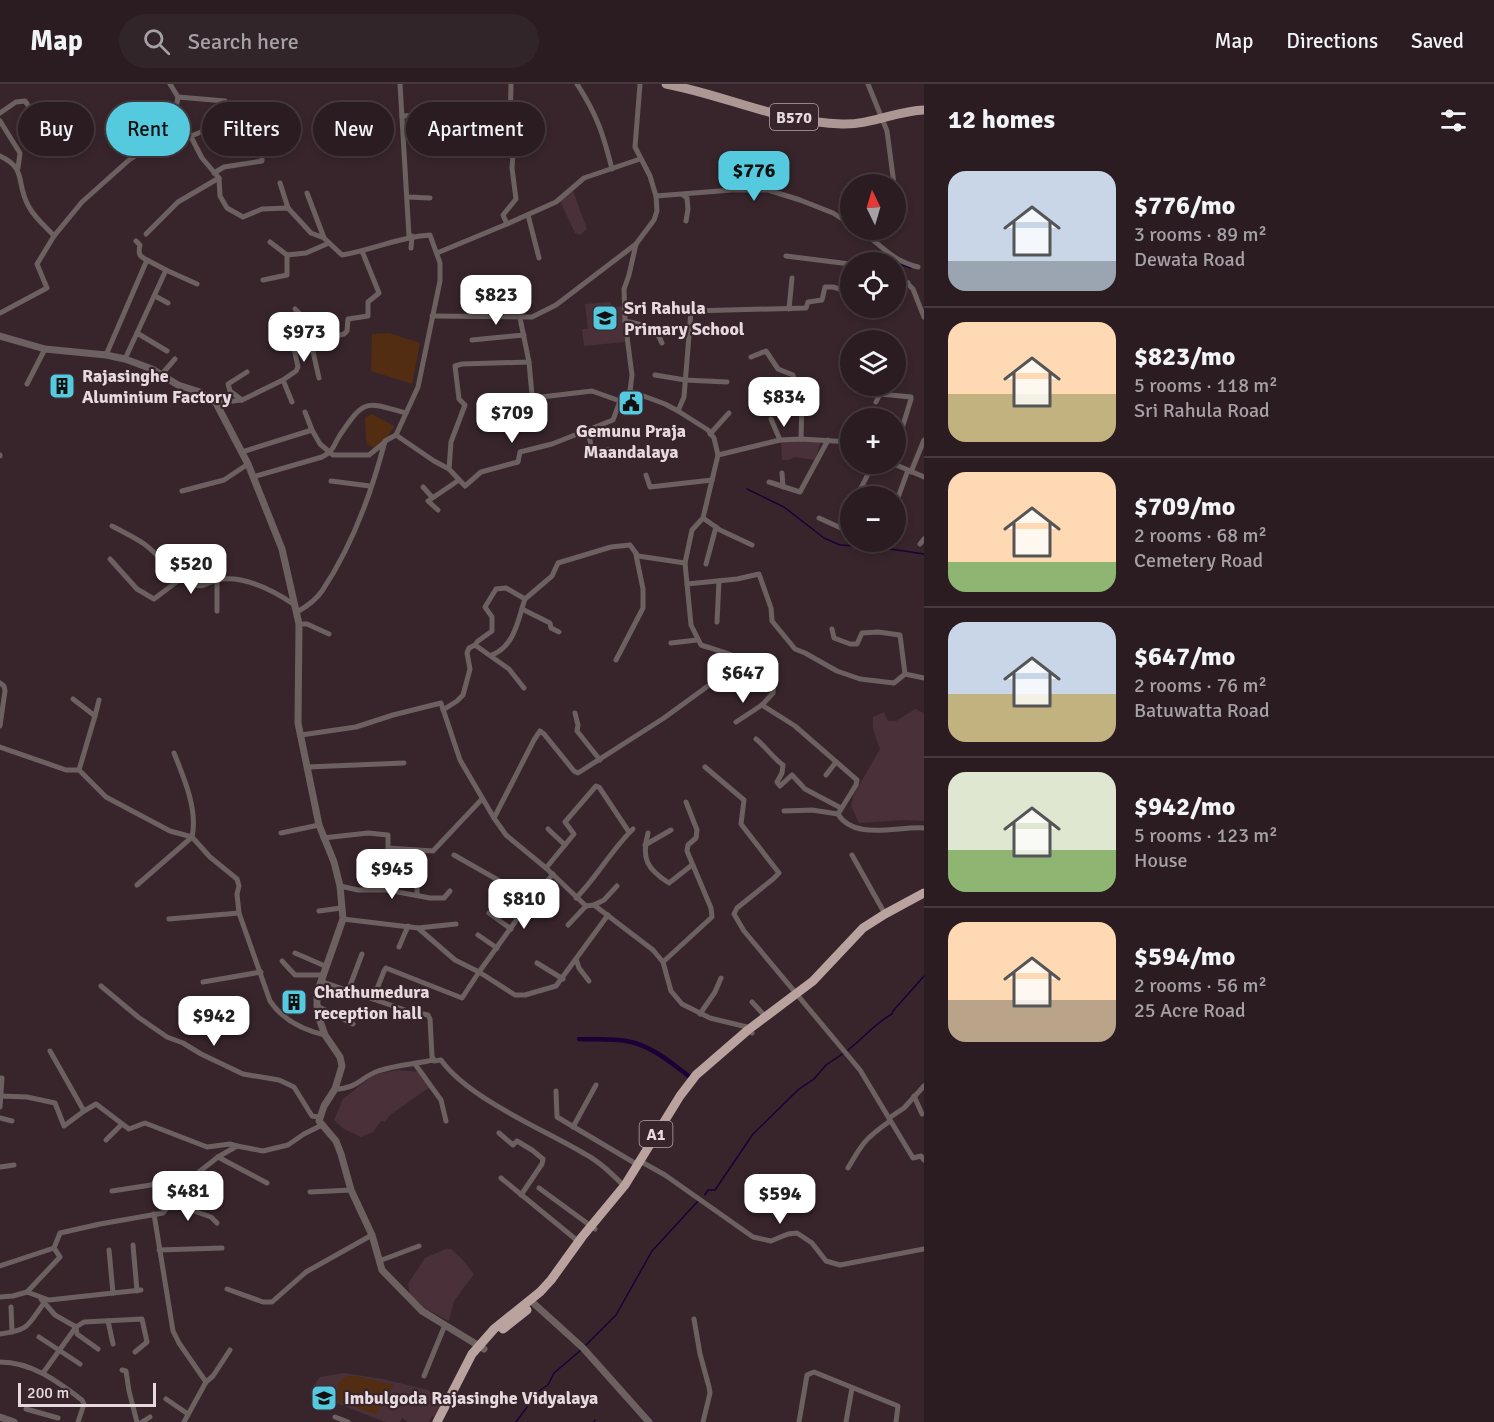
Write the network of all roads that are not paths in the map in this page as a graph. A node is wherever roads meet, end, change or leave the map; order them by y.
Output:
1 (170, 84) edge
2 (400, 84) edge
3 (511, 84) edge
4 (577, 84) edge
5 (640, 84) edge
6 (666, 84) edge
7 (868, 84) edge
8 (178, 97) junction
9 (225, 101) dead end
10 (26, 102) edge
11 (177, 102) edge
12 (510, 102) edge
13 (924, 110) edge
14 (0, 113) edge
15 (402, 116) junction
16 (406, 116) edge
17 (883, 119) junction
18 (0, 120) edge
19 (202, 132) edge
20 (191, 136) joint
21 (0, 156) edge
22 (135, 156) edge
23 (262, 156) edge
24 (513, 156) edge
25 (640, 159) junction
26 (18, 168) junction
27 (612, 169) junction
28 (214, 173) junction
29 (893, 174) edge
30 (219, 178) junction
31 (280, 183) dead end
32 (307, 193) dead end
33 (683, 195) junction
34 (656, 196) junction
35 (408, 197) junction
36 (430, 198) dead end
37 (288, 208) junction
38 (528, 215) junction
39 (840, 218) edge
40 (686, 221) dead end
41 (507, 224) junction
42 (146, 234) dead end
43 (54, 236) junction
44 (410, 236) junction
45 (324, 238) junction
46 (874, 240) edge
47 (136, 241) dead end
48 (270, 242) dead end
49 (329, 243) junction
50 (636, 244) junction
51 (411, 248) dead end
52 (362, 251) junction
53 (437, 253) junction
54 (286, 255) junction
55 (786, 256) dead end
56 (539, 258) dead end
57 (147, 260) junction
58 (840, 263) edge
59 (918, 267) dead end
60 (166, 270) junction
61 (792, 278) dead end
62 (263, 280) dead end
63 (908, 283) edge
64 (197, 284) dead end
65 (840, 289) edge
66 (155, 296) junction
67 (168, 303) dead end
68 (295, 309) dead end
69 (789, 309) junction
70 (0, 313) edge
71 (432, 316) junction
72 (924, 316) edge
73 (520, 318) junction
74 (625, 321) junction
75 (137, 333) junction
76 (524, 335) junction
77 (0, 336) edge
78 (472, 340) dead end
79 (310, 343) junction
80 (662, 343) dead end
81 (45, 349) junction
82 (167, 351) dead end
83 (106, 355) junction
84 (751, 357) dead end
85 (125, 358) junction
86 (176, 359) dead end
87 (529, 362) junction
88 (247, 372) dead end
89 (162, 374) junction
90 (655, 375) dead end
91 (319, 378) dead end
92 (283, 380) junction
93 (685, 380) junction
94 (727, 381) dead end
95 (27, 384) dead end
96 (630, 391) junction
97 (242, 400) junction
98 (620, 400) junction
99 (292, 402) dead end
100 (876, 402) dead end
101 (216, 403) junction
102 (678, 411) junction
103 (305, 412) dead end
104 (406, 413) junction
105 (729, 413) dead end
106 (906, 417) edge
107 (771, 419) dead end
108 (312, 430) junction
109 (588, 430) junction
110 (710, 434) junction
111 (396, 435) junction
112 (801, 438) junction
113 (780, 440) junction
114 (828, 440) junction
115 (924, 440) edge
116 (385, 441) junction
117 (840, 441) edge
118 (242, 452) junction
119 (622, 452) dead end
120 (331, 453) junction
121 (718, 455) junction
122 (248, 464) junction
123 (449, 469) junction
124 (906, 469) edge
125 (910, 471) junction
126 (782, 473) dead end
127 (646, 475) dead end
128 (253, 477) junction
129 (924, 477) edge
130 (459, 480) junction
131 (712, 480) junction
132 (331, 482) dead end
133 (769, 482) dead end
134 (370, 486) junction
135 (903, 486) edge
136 (423, 487) dead end
137 (783, 487) junction
138 (182, 491) dead end
139 (432, 496) junction
140 (438, 510) dead end
141 (703, 518) junction
142 (819, 518) dead end
143 (112, 526) dead end
144 (716, 527) junction
145 (840, 527) edge
146 (752, 545) dead end
147 (636, 553) junction
148 (110, 559) dead end
149 (686, 564) junction
150 (706, 564) dead end
151 (183, 577) junction
152 (217, 580) junction
153 (719, 581) junction
154 (687, 584) junction
155 (525, 599) junction
156 (296, 609) junction
157 (522, 609) junction
158 (217, 611) dead end
159 (717, 622) dead end
160 (299, 624) junction
161 (832, 629) dead end
162 (559, 632) dead end
163 (329, 634) dead end
164 (697, 640) junction
165 (671, 643) dead end
166 (475, 645) junction
167 (492, 656) junction
168 (745, 659) junction
169 (615, 660) dead end
170 (905, 674) junction
171 (924, 678) edge
172 (0, 683) edge
173 (524, 688) dead end
174 (73, 699) dead end
175 (99, 700) dead end
176 (762, 705) junction
177 (443, 710) junction
178 (575, 713) dead end
179 (95, 716) junction
180 (736, 722) dead end
181 (0, 726) edge
182 (301, 735) junction
183 (756, 739) dead end
184 (0, 747) edge
185 (174, 753) dead end
186 (600, 760) junction
187 (836, 762) junction
188 (404, 763) dead end
189 (307, 767) junction
190 (705, 767) dead end
191 (80, 770) junction
192 (826, 775) dead end
193 (482, 799) junction
194 (686, 802) dead end
195 (784, 811) dead end
196 (840, 811) junction
197 (494, 818) junction
198 (319, 825) junction
199 (924, 828) edge
200 (548, 829) dead end
201 (671, 830) dead end
202 (281, 833) dead end
203 (648, 833) dead end
204 (192, 837) junction
205 (323, 838) junction
206 (565, 845) junction
207 (645, 845) junction
208 (388, 848) junction
209 (454, 855) dead end
210 (852, 855) dead end
211 (692, 865) junction
212 (546, 868) junction
213 (553, 874) junction
214 (417, 880) dead end
215 (137, 885) dead end
216 (340, 886) junction
217 (616, 886) dead end
218 (387, 890) junction
219 (450, 891) dead end
220 (924, 893) edge
221 (417, 894) junction
222 (576, 898) junction
223 (924, 899) edge
224 (531, 900) junction
225 (594, 905) junction
226 (586, 906) junction
227 (341, 908) junction
228 (319, 911) dead end
229 (239, 912) junction
230 (489, 913) dead end
231 (885, 914) junction
232 (608, 915) junction
233 (169, 919) dead end
234 (343, 919) junction
235 (456, 924) dead end
236 (568, 925) dead end
237 (408, 926) junction
238 (418, 928) junction
239 (511, 929) junction
240 (478, 935) dead end
241 (399, 947) dead end
242 (497, 948) junction
243 (295, 953) dead end
244 (362, 954) dead end
245 (576, 959) junction
246 (282, 962) dead end
247 (663, 962) junction
248 (537, 963) dead end
249 (325, 966) junction
250 (261, 972) junction
251 (479, 972) junction
252 (321, 978) junction
253 (722, 978) dead end
254 (562, 980) junction
255 (589, 981) dead end
256 (203, 982) dead end
257 (101, 986) dead end
258 (348, 991) junction
259 (798, 996) junction
260 (373, 999) junction
261 (752, 1002) dead end
262 (317, 1006) junction
263 (700, 1014) junction
264 (766, 1017) junction
265 (353, 1024) dead end
266 (751, 1031) junction
267 (325, 1035) junction
268 (51, 1051) dead end
269 (433, 1060) junction
270 (415, 1064) junction
271 (0, 1078) edge
272 (596, 1085) dead end
273 (924, 1086) edge
274 (335, 1089) junction
275 (556, 1091) dead end
276 (1, 1096) edge
277 (914, 1096) junction
278 (0, 1107) edge
279 (84, 1111) junction
280 (922, 1114) dead end
281 (0, 1118) edge
282 (890, 1120) junction
283 (320, 1121) junction
284 (446, 1121) dead end
285 (12, 1122) dead end
286 (122, 1124) junction
287 (573, 1127) junction
288 (499, 1133) dead end
289 (106, 1140) dead end
290 (237, 1146) junction
291 (923, 1156) edge
292 (218, 1157) junction
293 (640, 1163) junction
294 (14, 1165) dead end
295 (0, 1167) edge
296 (848, 1168) dead end
297 (501, 1178) dead end
298 (190, 1179) junction
299 (267, 1183) dead end
300 (624, 1186) junction
301 (539, 1188) dead end
302 (351, 1190) junction
303 (112, 1191) dead end
304 (310, 1192) dead end
305 (521, 1195) junction
306 (171, 1203) junction
307 (154, 1214) junction
308 (217, 1223) dead end
309 (593, 1228) junction
310 (372, 1235) junction
311 (579, 1242) junction
312 (132, 1245) dead end
313 (419, 1246) dead end
314 (54, 1248) junction
315 (222, 1248) dead end
316 (924, 1249) edge
317 (109, 1250) dead end
318 (159, 1250) junction
319 (379, 1261) junction
320 (0, 1266) edge
321 (227, 1289) dead end
322 (27, 1292) junction
323 (113, 1293) junction
324 (0, 1297) edge
325 (42, 1300) junction
326 (532, 1301) junction
327 (11, 1307) dead end
328 (694, 1319) dead end
329 (108, 1321) junction
330 (445, 1325) junction
331 (75, 1327) junction
332 (12, 1332) junction
333 (0, 1334) edge
334 (39, 1337) dead end
335 (113, 1344) dead end
336 (481, 1347) junction
337 (98, 1348) dead end
338 (58, 1350) junction
339 (230, 1350) dead end
340 (135, 1352) dead end
341 (0, 1362) edge
342 (80, 1364) dead end
343 (122, 1370) dead end
344 (43, 1373) junction
345 (424, 1376) dead end
346 (206, 1382) junction
347 (852, 1388) junction
348 (166, 1400) dead end
349 (26, 1408) dead end
350 (41, 1413) junction
351 (188, 1414) junction
352 (150, 1417) dead end
353 (335, 1417) dead end
354 (58, 1418) dead end
355 (38, 1422) edge
356 (78, 1422) edge
357 (137, 1422) edge
358 (142, 1422) edge
359 (184, 1422) edge
360 (348, 1422) edge
361 (437, 1422) edge
362 (442, 1422) edge
363 (649, 1422) edge
364 (703, 1422) edge
365 (799, 1422) edge
366 (846, 1422) edge
367 (896, 1422) edge

1 - 8 street
2 - 15 street
3 - 12 street
4 - 27 street
5 - 25 street
6 - 17 main road, B570
7 - 17 street
8 - 9 street
8 - 11 street
10 - 14 street
13 - 17 main road, B570
15 - 16 street
15 - 35 street
17 - 29 street
18 - 26 street
19 - 20 street
20 - 28 street
21 - 26 street
22 - 43 street
23 - 28 street
24 - 41 street
25 - 27 street
25 - 34 street
26 - 43 street
27 - 38 street
28 - 30 street
30 - 37 street
30 - 42 street
31 - 37 street
32 - 45 street
33 - 34 street
33 - 39 street
33 - 40 street
34 - 50 street
35 - 36 street
35 - 44 street
37 - 45 street
38 - 41 street
38 - 56 street
41 - 53 street
43 - 70 street
44 - 51 street
44 - 52 street
44 - 53 street
45 - 49 street
46 - 59 street
47 - 57 street
48 - 54 street
49 - 52 street
49 - 54 street
50 - 73 street
50 - 74 street
52 - 79 street
53 - 71 street
54 - 62 street
55 - 58 street
57 - 60 street
57 - 83 street
60 - 64 street
60 - 66 street
61 - 69 street
63 - 72 street
65 - 69 street
66 - 67 street
66 - 75 street
68 - 79 street
69 - 93 street
71 - 73 street
71 - 104 street
73 - 76 street
74 - 80 street
74 - 96 street
75 - 82 street
75 - 85 street
76 - 78 street
76 - 87 street
77 - 81 street
79 - 91 street
79 - 92 street
81 - 83 street
81 - 95 street
83 - 85 street
84 - 112 street
85 - 89 street
86 - 89 street
87 - 98 street
87 - 123 street
88 - 97 street
89 - 101 street
90 - 93 street
92 - 97 street
92 - 99 street
93 - 94 street
93 - 102 street
96 - 98 street
96 - 102 street
97 - 101 street
98 - 109 street
100 - 106 street
101 - 118 street
102 - 110 street
103 - 108 street
104 - 111 street
104 - 120 street
105 - 110 street
107 - 113 street
108 - 118 street
108 - 120 street
109 - 119 street
109 - 130 street
110 - 121 street
111 - 116 street
111 - 123 street
112 - 113 street
112 - 114 street
113 - 121 street
114 - 117 street
114 - 137 street
115 - 125 street
116 - 120 street
116 - 134 street
118 - 122 street
120 - 128 street
121 - 131 street
122 - 128 street
122 - 138 street
123 - 130 street
124 - 125 street
125 - 129 street
125 - 135 street
126 - 137 street
127 - 131 street
128 - 156 street
130 - 139 street
131 - 141 street
132 - 134 street
133 - 137 street
134 - 156 street
136 - 139 street
139 - 140 street
141 - 144 street
141 - 149 street
142 - 145 street
143 - 151 street
144 - 146 street
144 - 150 street
147 - 149 street
147 - 155 street
147 - 169 street
148 - 151 street
149 - 154 street
151 - 152 street
152 - 156 street
152 - 158 street
153 - 154 street
153 - 159 street
153 - 170 street
154 - 164 street
155 - 157 street
155 - 166 street
156 - 160 street
157 - 162 street
157 - 167 street
160 - 163 street
160 - 182 street
161 - 170 street
164 - 165 street
164 - 168 street
166 - 167 street
166 - 177 street
167 - 173 street
168 - 176 street
168 - 186 street
170 - 171 street
172 - 181 street
174 - 179 street
175 - 179 street
176 - 180 street
176 - 187 street
177 - 182 street
177 - 193 street
178 - 186 street
179 - 191 street
182 - 189 street
183 - 196 street
184 - 191 street
185 - 204 street
186 - 197 street
187 - 192 street
187 - 196 street
188 - 189 street
189 - 198 street
190 - 259 street
191 - 204 street
193 - 197 street
193 - 208 street
194 - 211 street
195 - 196 street
196 - 199 street
197 - 212 street
198 - 202 street
198 - 205 street
200 - 206 street
201 - 207 street
203 - 207 street
204 - 215 street
204 - 229 street
205 - 208 street
205 - 216 street
206 - 212 street
206 - 222 street
207 - 211 street
208 - 218 street
209 - 224 street
210 - 231 street
211 - 247 street
212 - 213 street
213 - 222 street
213 - 224 street
214 - 221 street
216 - 218 street
216 - 227 street
217 - 225 street
218 - 221 street
219 - 221 street
220 - 231 highway, A1
222 - 226 street
223 - 259 highway, A1
224 - 239 street
225 - 226 street
225 - 232 street
226 - 236 street
227 - 228 street
227 - 234 street
229 - 233 street
229 - 250 street
230 - 239 street
231 - 259 highway, A1
232 - 245 street
232 - 247 street
234 - 237 street
234 - 249 street
235 - 238 street
237 - 238 street
237 - 241 street
238 - 251 street
239 - 242 street
240 - 242 street
242 - 251 street
243 - 249 street
244 - 258 street
245 - 254 street
245 - 255 street
246 - 252 street
247 - 263 street
248 - 254 street
249 - 252 street
250 - 256 street
250 - 267 street
251 - 254 street
251 - 260 street
252 - 258 street
252 - 262 street
253 - 263 street
257 - 283 street
258 - 260 street
259 - 264 highway, A1
259 - 266 highway, A1
259 - 282 street
260 - 269 street
261 - 264 street
262 - 265 street
262 - 267 street
263 - 266 street
264 - 266 highway, A1
266 - 293 highway, A1
267 - 274 street
268 - 279 street
269 - 270 street
269 - 300 street
270 - 274 street
270 - 284 street
271 - 276 street
272 - 287 street
273 - 277 street
274 - 283 street
275 - 287 street
276 - 278 street
276 - 279 street
277 - 280 street
277 - 282 street
279 - 286 street
281 - 285 street
282 - 291 street
282 - 296 street
283 - 290 street
283 - 302 street
286 - 289 street
286 - 290 street
287 - 293 street
288 - 305 street
290 - 292 street
292 - 298 street
292 - 299 street
293 - 300 highway, A1
293 - 309 highway, A1
293 - 316 street
294 - 295 street
297 - 305 street
298 - 303 street
298 - 306 street
300 - 309 highway, A1
301 - 309 street
302 - 304 street
302 - 310 street
305 - 311 street
306 - 307 street
306 - 308 street
307 - 314 street
307 - 318 street
309 - 311 highway, A1
309 - 326 highway, A1
310 - 319 street
310 - 321 street
311 - 326 highway, A1
312 - 323 street
313 - 319 street
314 - 320 street
314 - 322 street
315 - 318 street
317 - 323 street
318 - 346 street
319 - 330 street
322 - 324 street
322 - 325 street
323 - 325 street
325 - 331 street
325 - 332 street
326 - 336 highway, A1
326 - 363 street
327 - 332 street
328 - 364 street
329 - 331 street
329 - 335 street
329 - 340 street
330 - 336 street
330 - 345 street
331 - 337 street
331 - 338 street
332 - 333 street
334 - 338 street
336 - 361 highway, A1
336 - 362 highway, A1
338 - 342 street
338 - 344 street
339 - 346 street
341 - 344 street
343 - 357 street
344 - 356 street
346 - 351 street
347 - 365 street
347 - 366 street
347 - 367 street
348 - 351 street
349 - 350 street
350 - 354 street
350 - 355 street
351 - 359 street
352 - 358 street
353 - 360 street

